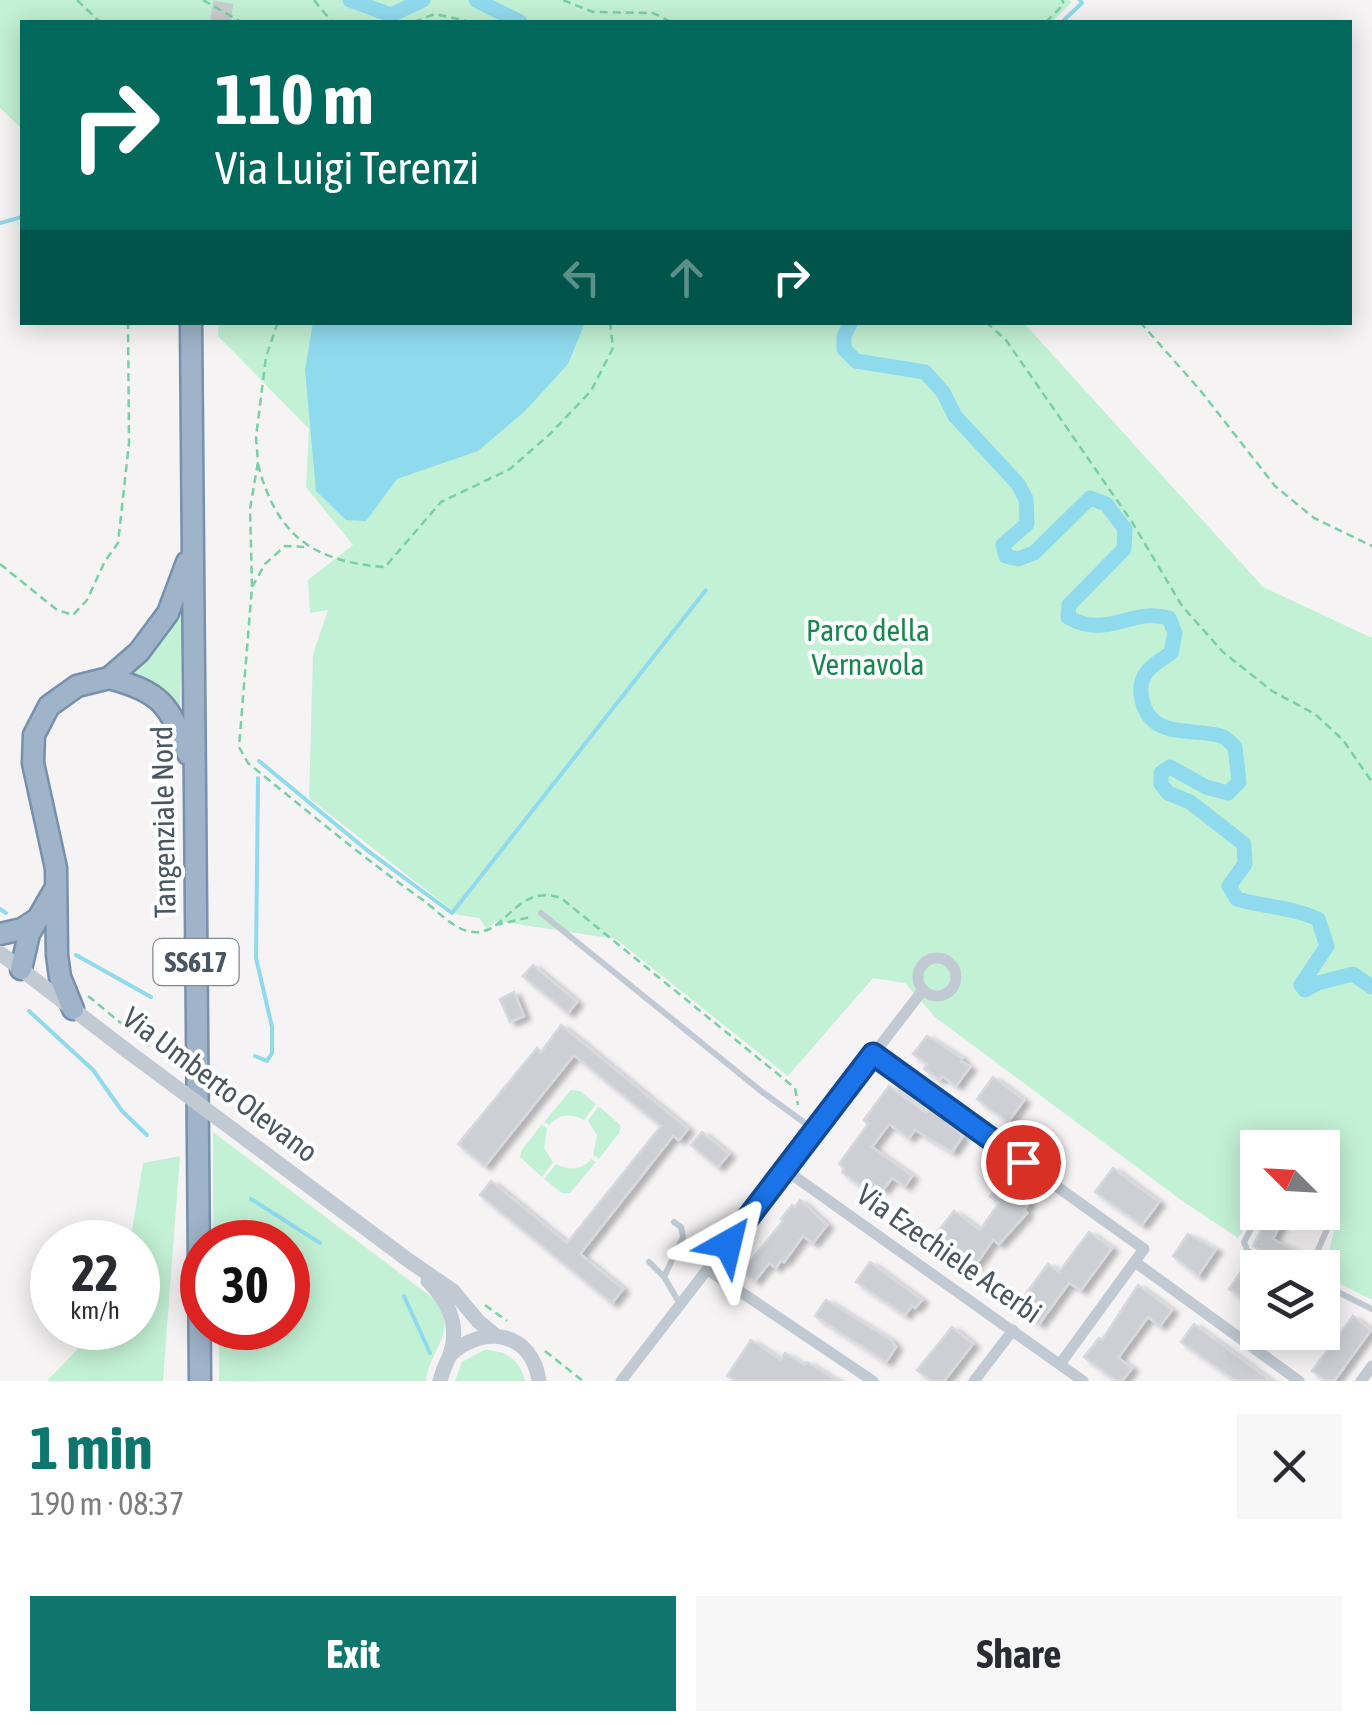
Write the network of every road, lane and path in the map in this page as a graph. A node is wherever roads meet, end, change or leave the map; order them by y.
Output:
1 (78, 0) edge
2 (203, 0) edge
3 (314, 0) edge
4 (562, 0) edge
5 (1072, 0) edge
6 (1063, 2) edge
7 (98, 20) edge
8 (238, 20) edge
9 (330, 20) edge
10 (419, 20) edge
11 (463, 20) edge
12 (667, 20) edge
13 (128, 325) edge
14 (191, 325) edge
15 (277, 325) edge
16 (610, 325) edge
17 (989, 325) edge
18 (1143, 325) edge
19 (258, 462) junction
20 (306, 546) junction
21 (1372, 546) edge
22 (191, 550) junction
23 (0, 564) edge
24 (252, 587) junction
25 (108, 678) junction
26 (194, 770) junction
27 (1372, 782) edge
28 (56, 888) junction
29 (542, 913) joint
30 (40, 917) junction
31 (494, 925) junction
32 (56, 933) junction
33 (0, 934) edge
34 (0, 954) edge
35 (21, 969) junction
36 (923, 990) dead end
37 (73, 1009) junction
38 (134, 1033) dead end
39 (873, 1054) junction
40 (212, 1094) dead end
41 (797, 1118) junction
42 (814, 1130) junction
43 (784, 1168) junction
44 (674, 1222) dead end
45 (408, 1260) junction
46 (649, 1262) dead end
47 (1134, 1262) junction
48 (708, 1270) junction
49 (664, 1278) junction
50 (1340, 1293) edge
51 (681, 1305) junction
52 (1372, 1309) edge
53 (1013, 1330) junction
54 (496, 1336) junction
55 (450, 1355) junction
56 (1060, 1364) junction
57 (1372, 1366) edge
58 (542, 1379) edge
59 (200, 1381) edge
60 (440, 1381) edge
61 (620, 1381) edge
62 (873, 1381) edge
63 (974, 1381) edge
64 (1084, 1381) edge
65 (1299, 1381) edge
66 (1360, 1381) edge

1 - 7 path
2 - 8 path
3 - 9 path
4 - 12 path
5 - 6 path
10 - 11 path
13 - 23 path
14 - 22 highway, Tangenziale Nord / SS617
15 - 19 path
16 - 20 path
17 - 27 path
18 - 21 path
19 - 20 path
19 - 24 path
20 - 24 path
22 - 25 highway
22 - 26 highway, Tangenziale Nord / SS617
24 - 31 path
25 - 26 highway
25 - 28 highway
26 - 59 highway, Tangenziale Nord / SS617
28 - 30 highway
28 - 32 highway
29 - 31 path
29 - 41 lane
30 - 33 highway
30 - 35 highway
31 - 41 path
32 - 35 highway
32 - 37 highway
34 - 35 street, Via Umberto Olevano
35 - 37 street, Via Umberto Olevano
36 - 39 street
37 - 45 street, Via Umberto Olevano, bridge
38 - 40 path, bridge
39 - 42 street
39 - 47 street
41 - 42 lane
42 - 43 street
43 - 48 street
43 - 53 street, Via Ezechiele Acerbi
44 - 49 lane
45 - 54 street, Via Umberto Olevano
45 - 55 street, Via Umberto Olevano
46 - 49 lane
47 - 56 street
47 - 65 street
48 - 51 street
48 - 62 street
49 - 51 lane
50 - 52 lane
51 - 61 street
53 - 56 street, Via Ezechiele Acerbi
53 - 63 street
54 - 55 street
54 - 58 street, Via Umberto Olevano
55 - 60 street, Via Umberto Olevano
56 - 64 street, Via Ezechiele Acerbi
57 - 66 street

